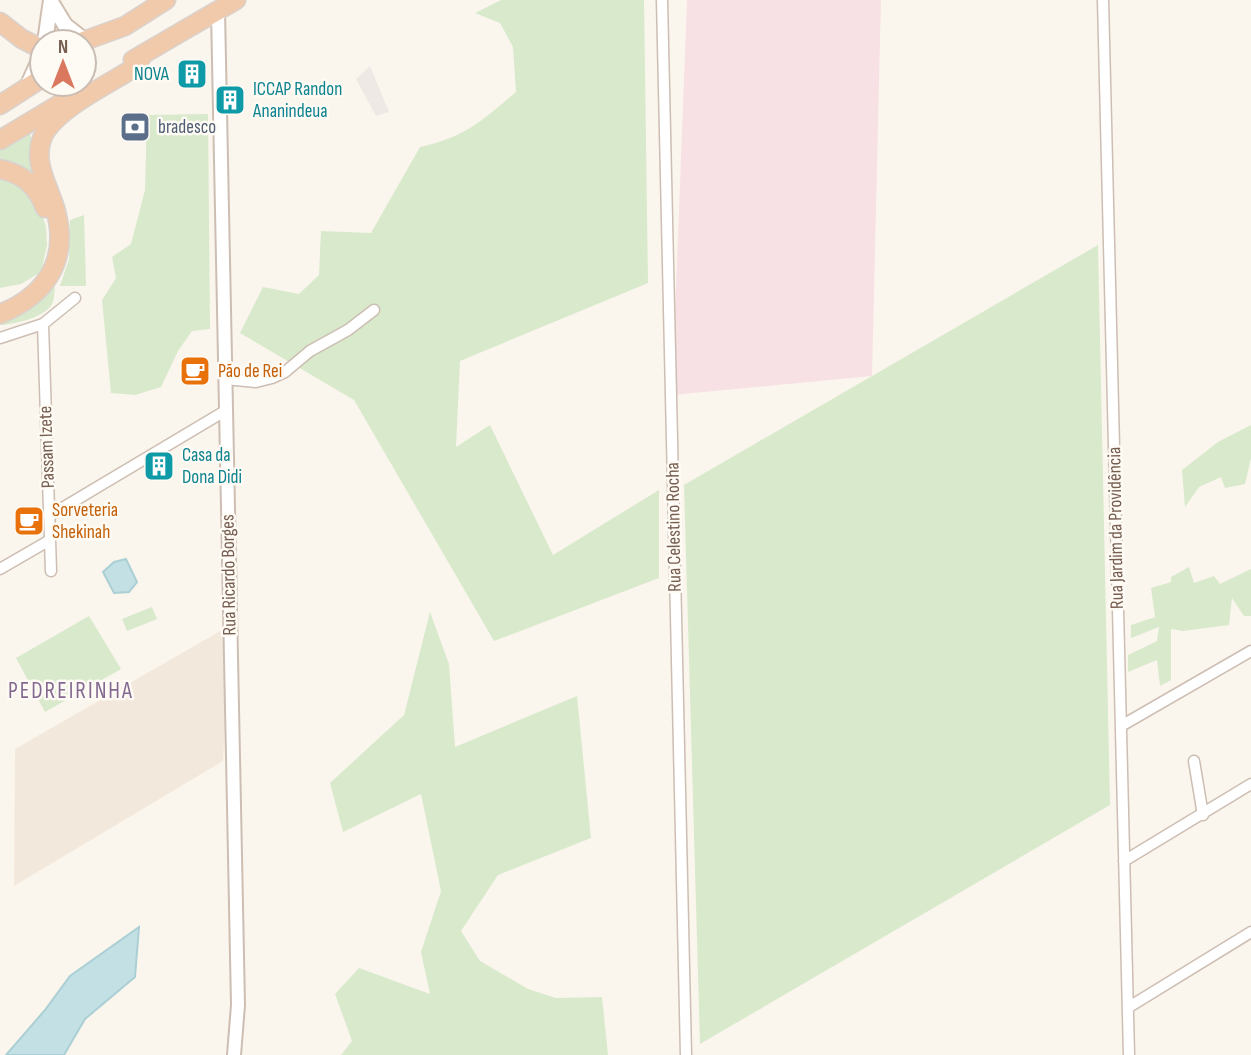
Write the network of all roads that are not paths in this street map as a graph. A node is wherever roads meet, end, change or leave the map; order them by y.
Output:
1 (166, 0) edge
2 (236, 0) edge
3 (662, 0) edge
4 (1103, 0) edge
5 (51, 1) edge
6 (218, 11) junction
7 (0, 22) edge
8 (47, 28) edge
9 (67, 28) edge
10 (98, 38) edge
11 (28, 43) edge
12 (143, 54) junction
13 (28, 87) edge
14 (0, 105) edge
15 (0, 140) edge
16 (0, 169) edge
17 (75, 298) dead end
18 (0, 300) edge
19 (374, 310) dead end
20 (0, 314) edge
21 (43, 324) junction
22 (0, 338) edge
23 (225, 379) junction
24 (225, 411) junction
25 (49, 516) junction
26 (50, 540) junction
27 (0, 569) edge
28 (51, 570) dead end
29 (1251, 651) edge
30 (1121, 726) junction
31 (1194, 761) dead end
32 (1251, 784) edge
33 (1203, 814) junction
34 (1124, 861) junction
35 (1251, 932) edge
36 (1129, 1007) junction
37 (234, 1055) edge
38 (686, 1055) edge
39 (1129, 1055) edge

1 - 10 highway
2 - 6 highway
3 - 38 street, Rua Celestino Rocha
4 - 30 street, Rua Jardim da Providência
5 - 8 main road
5 - 9 main road
6 - 12 highway
6 - 23 street, Rua Ricardo Borges
7 - 11 highway
12 - 15 highway
12 - 20 highway
13 - 14 highway
16 - 18 highway
17 - 21 street
19 - 23 street
21 - 22 street
21 - 25 street, Passam Izete
23 - 24 street, Rua Ricardo Borges
24 - 25 street
24 - 37 street, Rua Ricardo Borges
25 - 26 street, Passam Izete
26 - 27 street
26 - 28 street, Passam Izete
29 - 30 street
30 - 34 street, Rua Jardim da Providência
31 - 33 street
32 - 33 street
33 - 34 street
34 - 36 street, Rua Jardim da Providência
35 - 36 street
36 - 39 street, Rua Jardim da Providência

